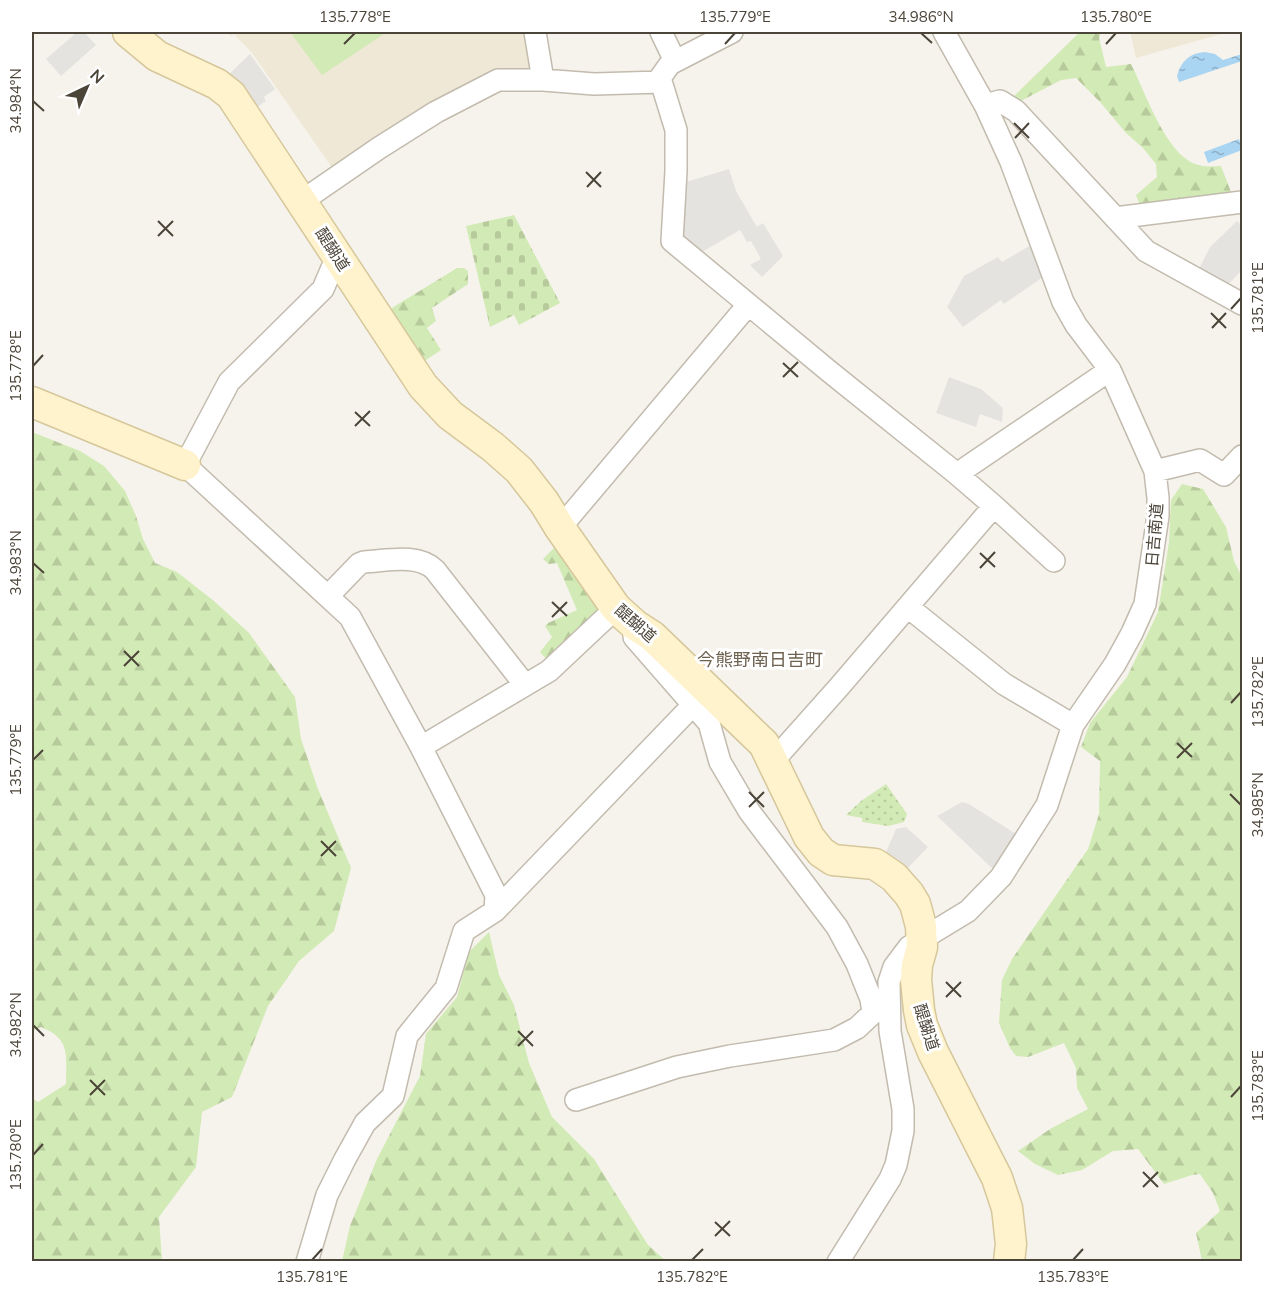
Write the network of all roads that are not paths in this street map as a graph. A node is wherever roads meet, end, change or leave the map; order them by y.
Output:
1 (128, 32) edge
2 (535, 32) edge
3 (661, 32) edge
4 (732, 32) edge
5 (944, 32) edge
6 (675, 61) junction
7 (543, 80) junction
8 (661, 82) junction
9 (985, 105) junction
10 (302, 201) junction
11 (1242, 201) edge
12 (1115, 218) junction
13 (342, 262) junction
14 (1242, 304) edge
15 (748, 305) junction
16 (1110, 370) junction
17 (32, 402) edge
18 (1242, 456) edge
19 (185, 465) junction
20 (1155, 471) junction
21 (957, 474) junction
22 (994, 506) junction
23 (560, 528) junction
24 (1054, 561) dead end
25 (328, 596) junction
26 (908, 607) junction
27 (626, 617) junction
28 (525, 685) junction
29 (694, 704) junction
30 (1073, 725) junction
31 (421, 747) junction
32 (774, 760) junction
33 (495, 910) junction
34 (922, 938) junction
35 (576, 1100) dead end
36 (307, 1262) edge
37 (838, 1262) edge
38 (1009, 1262) edge

1 - 10 main road, 醍醐道
2 - 7 street
3 - 6 street
4 - 6 street
5 - 9 street, 日吉南道
6 - 8 street
7 - 8 street
7 - 10 street
8 - 15 street
9 - 12 street
9 - 16 street, 日吉南道
10 - 13 main road, 醍醐道
11 - 12 street
12 - 14 street
13 - 19 street
13 - 23 main road, 醍醐道
15 - 21 street
15 - 23 street
16 - 20 street, 日吉南道
16 - 21 street
17 - 19 main road
18 - 20 street
19 - 25 street
20 - 30 street, 日吉南道
21 - 22 street
22 - 24 street
22 - 26 street
23 - 27 main road, 醍醐道
25 - 28 street
25 - 31 street
26 - 30 street
26 - 32 street
27 - 28 street
27 - 29 street
27 - 32 main road, 醍醐道
28 - 31 street
29 - 33 street
29 - 35 street
30 - 34 street, 日吉南道
31 - 33 street
32 - 34 main road, 醍醐道
33 - 36 street
34 - 37 street, 日吉南道
34 - 38 main road, 醍醐道

